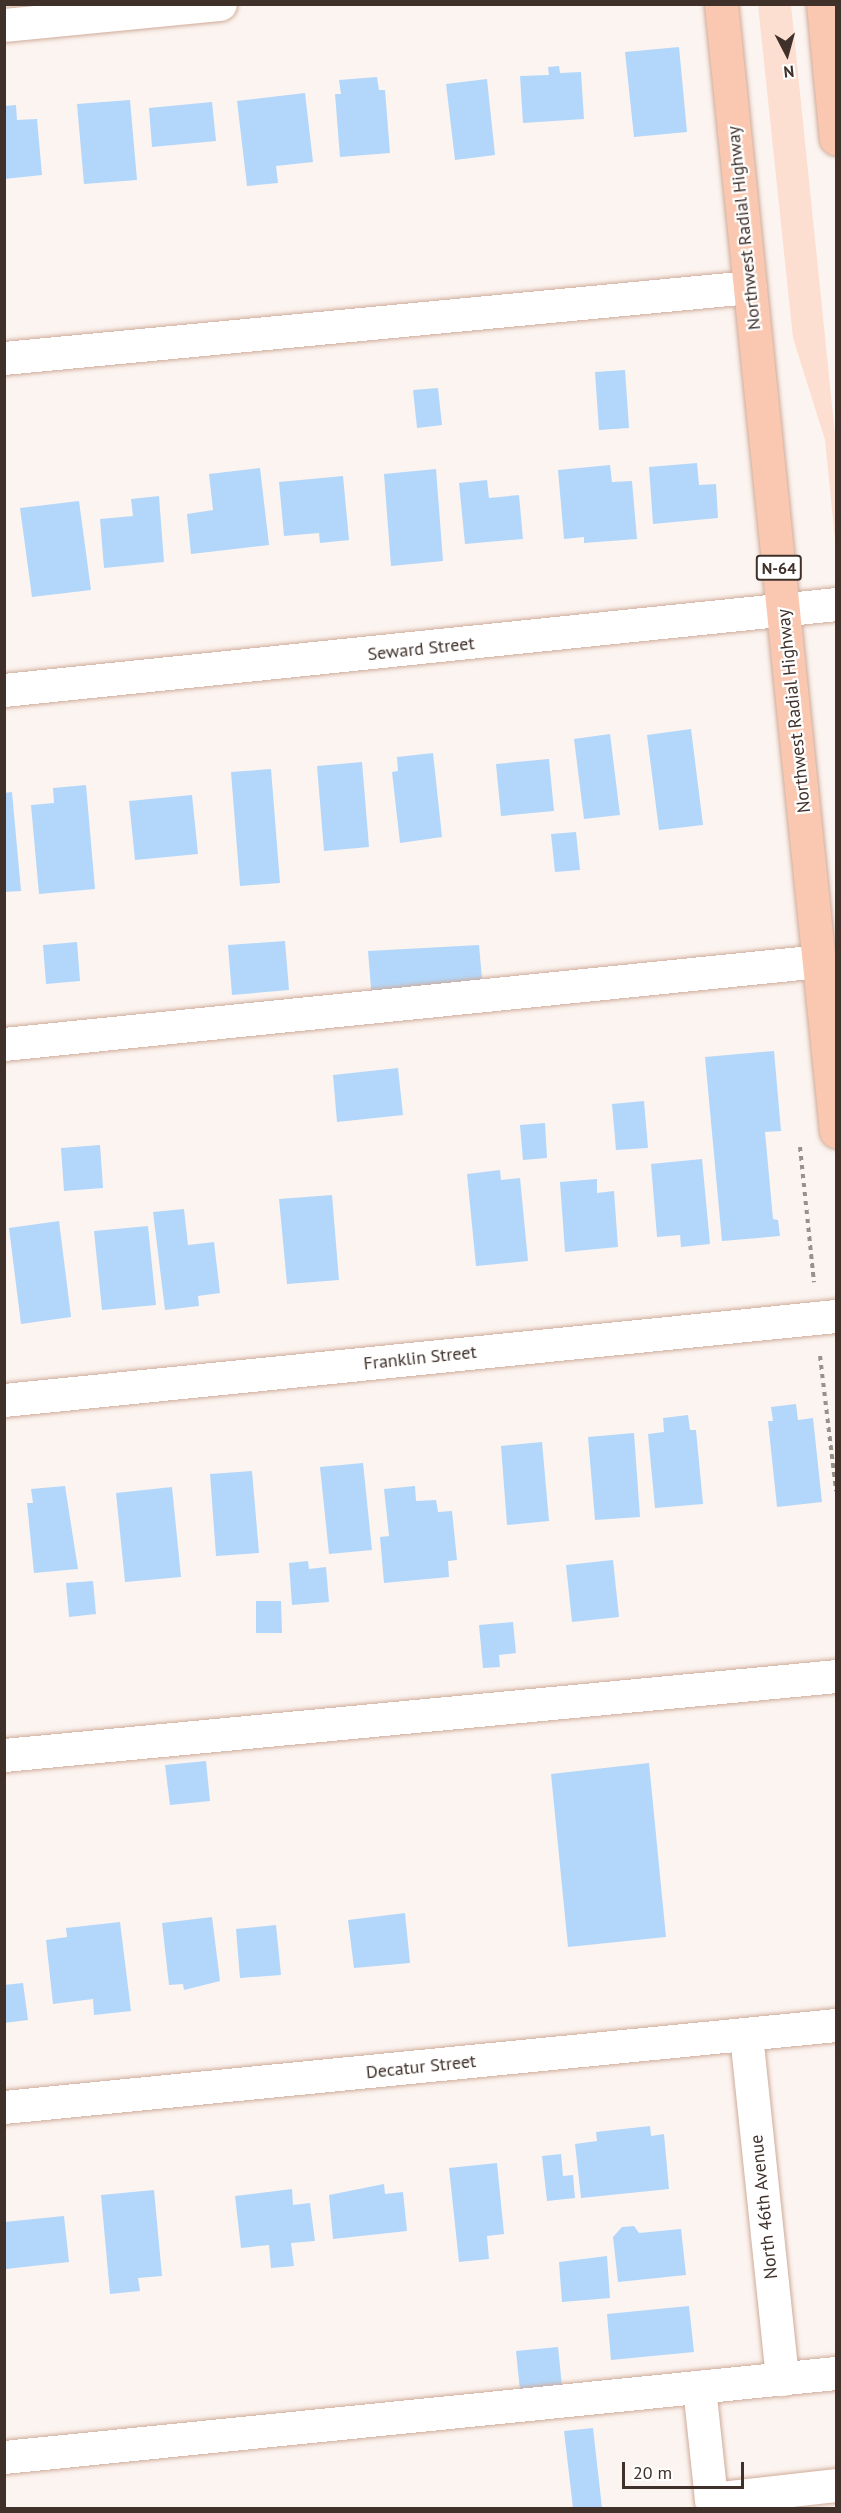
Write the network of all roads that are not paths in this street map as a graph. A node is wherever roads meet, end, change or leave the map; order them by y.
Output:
1 (220, 4) edge
2 (722, 4) edge
3 (823, 4) edge
4 (4, 25) edge
5 (837, 138) edge
6 (750, 287) junction
7 (4, 358) edge
8 (837, 604) edge
9 (784, 614) junction
10 (4, 690) edge
11 (819, 960) junction
12 (4, 1044) edge
13 (837, 1131) edge
14 (837, 1316) edge
15 (4, 1400) edge
16 (837, 1676) edge
17 (4, 1755) edge
18 (837, 2025) edge
19 (746, 2035) junction
20 (4, 2107) edge
21 (837, 2373) edge
22 (782, 2379) junction
23 (699, 2387) junction
24 (4, 2457) edge
25 (837, 2485) edge

1 - 4 street
2 - 6 main road, Northwest Radial Highway / N-64
3 - 5 main road
6 - 7 street
6 - 9 main road, Northwest Radial Highway / N-64
8 - 9 street, Seward Street
9 - 10 street, Seward Street
9 - 11 main road, Northwest Radial Highway / N-64
11 - 12 street
11 - 13 main road, Northwest Radial Highway / N-64
14 - 15 street, Franklin Street
16 - 17 street
18 - 19 street, Decatur Street
19 - 20 street, Decatur Street
19 - 22 street, North 46th Avenue
21 - 22 street
22 - 23 street
23 - 24 street
23 - 25 street

